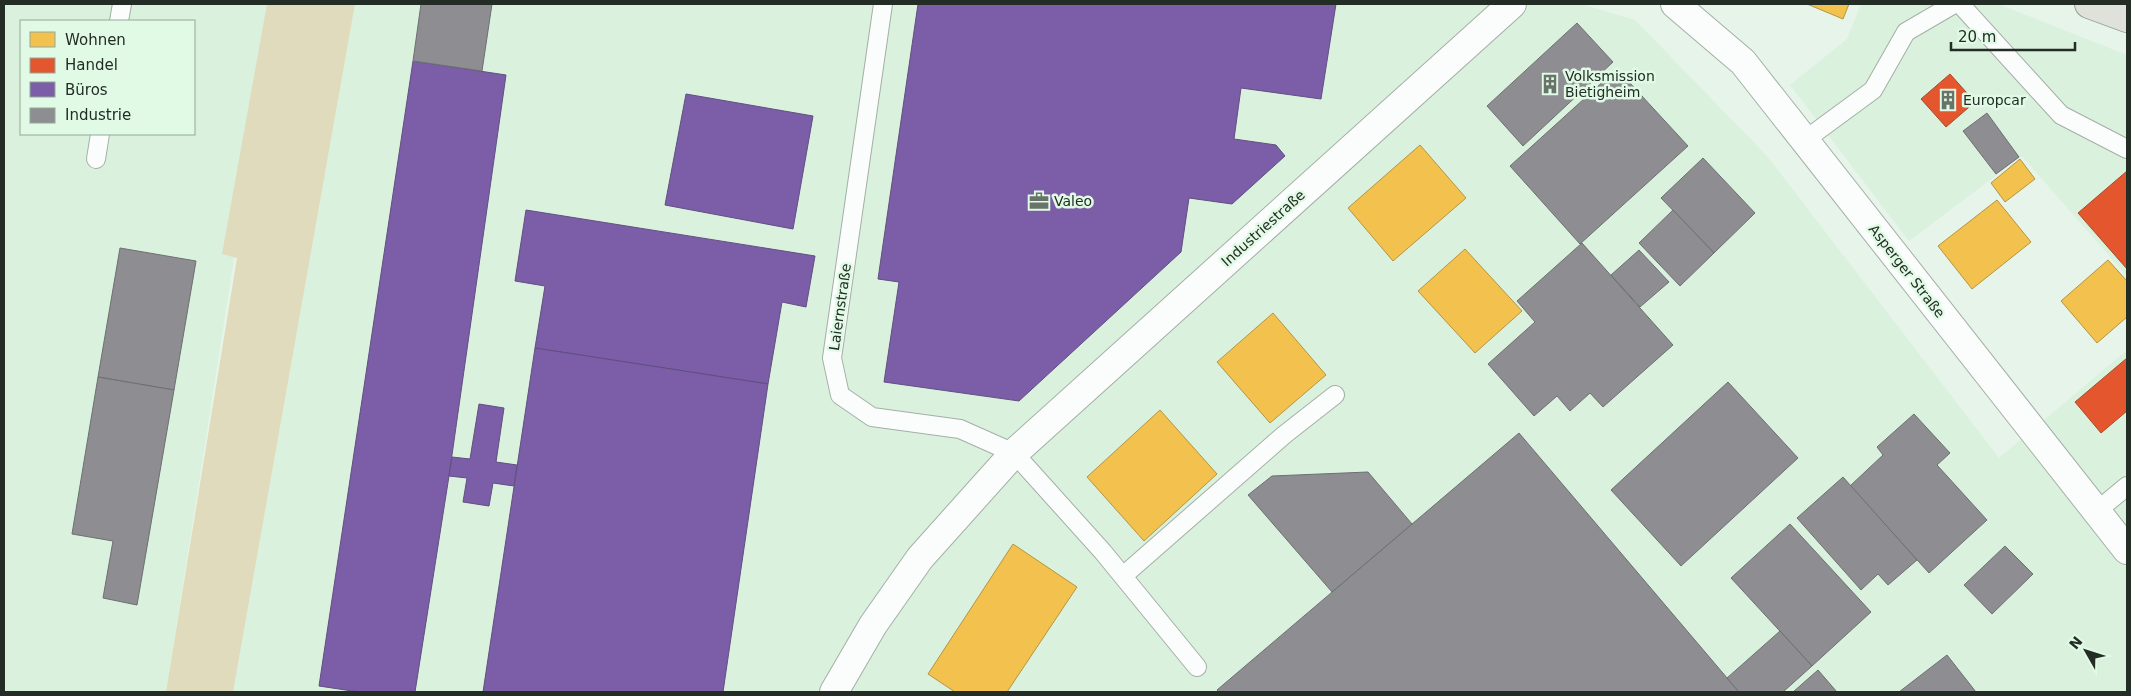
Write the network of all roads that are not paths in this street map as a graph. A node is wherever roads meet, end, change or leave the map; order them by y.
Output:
1 (122, 4) edge
2 (883, 4) edge
3 (1512, 4) edge
4 (1675, 4) edge
5 (1954, 4) edge
6 (1960, 4) edge
7 (2089, 4) edge
8 (2127, 18) edge
9 (119, 20) edge
10 (100, 135) edge
11 (1805, 140) junction
12 (2127, 149) edge
13 (96, 159) dead end
14 (1335, 395) dead end
15 (1014, 453) junction
16 (2127, 486) edge
17 (2097, 511) junction
18 (2127, 550) edge
19 (1123, 576) junction
20 (1197, 667) dead end
21 (834, 692) edge

1 - 9 lane
2 - 15 lane, Laiernstraße
3 - 15 street, Industriestraße
4 - 11 street, Asperger Straße
5 - 11 lane
6 - 12 lane
7 - 8 main road
10 - 13 lane
11 - 17 street, Asperger Straße
14 - 19 lane
15 - 19 lane
15 - 21 street
16 - 17 lane
17 - 18 street, Asperger Straße
19 - 20 lane

